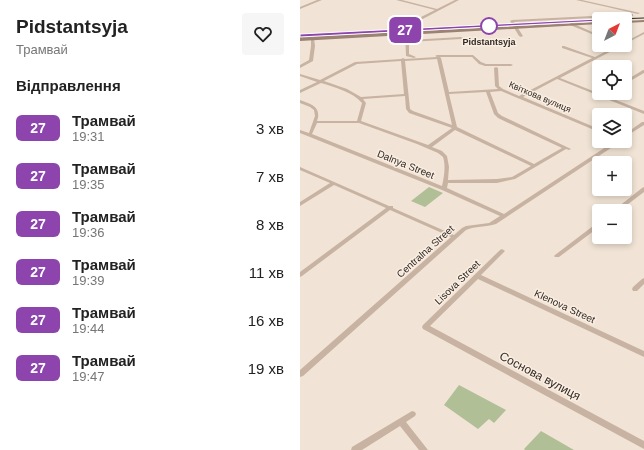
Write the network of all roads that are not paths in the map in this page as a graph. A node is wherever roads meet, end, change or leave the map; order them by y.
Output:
1 (320, 0) edge
2 (398, 0) edge
3 (457, 0) edge
4 (578, 0) edge
5 (405, 1) edge
6 (300, 8) edge
7 (644, 9) edge
8 (438, 10) junction
9 (592, 16) edge
10 (644, 21) edge
11 (632, 22) edge
12 (592, 23) edge
13 (571, 24) junction
14 (516, 27) junction
15 (408, 33) junction
16 (592, 33) edge
17 (644, 33) edge
18 (521, 36) dead end
19 (300, 38) edge
20 (312, 38) junction
21 (461, 38) dead end
22 (632, 39) edge
23 (408, 41) junction
24 (563, 47) dead end
25 (607, 52) edge
26 (595, 58) junction
27 (402, 59) junction
28 (511, 65) dead end
29 (300, 67) edge
30 (496, 68) dead end
31 (644, 71) edge
32 (300, 75) edge
33 (557, 78) junction
34 (632, 78) edge
35 (319, 82) junction
36 (502, 90) junction
37 (488, 91) junction
38 (300, 92) edge
39 (592, 92) edge
40 (448, 93) junction
41 (406, 95) junction
42 (520, 97) junction
43 (361, 98) junction
44 (612, 100) edge
45 (300, 101) edge
46 (644, 113) edge
47 (315, 122) junction
48 (359, 122) junction
49 (644, 123) edge
50 (455, 128) junction
51 (592, 129) edge
52 (300, 131) edge
53 (632, 131) edge
54 (310, 135) junction
55 (429, 147) junction
56 (607, 148) edge
57 (535, 166) junction
58 (300, 168) edge
59 (446, 182) junction
60 (333, 183) junction
61 (644, 189) edge
62 (444, 190) junction
63 (300, 204) edge
64 (625, 204) edge
65 (391, 208) junction
66 (504, 216) junction
67 (592, 229) edge
68 (455, 237) junction
69 (502, 251) dead end
70 (557, 256) dead end
71 (300, 275) edge
72 (477, 276) junction
73 (644, 280) edge
74 (634, 289) dead end
75 (425, 327) joint
76 (644, 354) edge
77 (300, 374) edge
78 (412, 414) dead end
79 (401, 422) junction
80 (644, 445) edge
81 (355, 450) edge
82 (424, 450) edge

1 - 6 street
2 - 5 street
3 - 8 street
4 - 7 street
5 - 8 street
8 - 15 street
9 - 14 street
10 - 11 street
12 - 13 street
13 - 14 street
13 - 16 street
14 - 15 street
14 - 18 street
15 - 20 street
15 - 23 street
17 - 22 street
19 - 20 street
20 - 29 street
21 - 23 street
23 - 28 street
24 - 26 street
25 - 26 street
26 - 33 street
27 - 35 street
27 - 40 street
27 - 41 street
30 - 36 street
31 - 34 street
32 - 35 street
33 - 39 street
33 - 42 street
35 - 38 street
35 - 43 street
36 - 37 street, Квіткова вулиця
36 - 42 street, Квіткова вулиця
37 - 40 street, Квіткова вулиця
37 - 57 street
40 - 50 street
41 - 43 street
41 - 50 street
42 - 51 street, Квіткова вулиця
43 - 48 street
44 - 46 street
45 - 47 street
47 - 48 street
47 - 54 street
48 - 55 street
49 - 53 street
50 - 55 street
50 - 57 street
52 - 54 street, Dalnya Street
54 - 62 street, Dalnya Street
55 - 59 street
56 - 66 street, Centralna Street
57 - 59 street
58 - 60 street
59 - 62 street
60 - 63 street
60 - 65 street
61 - 64 street
62 - 66 street, Dalnya Street
65 - 68 street
65 - 71 street
66 - 68 street, Centralna Street
67 - 70 street
68 - 77 street, Centralna Street
69 - 72 street, Lisova Street
72 - 75 street, Lisova Street
72 - 76 street, Klenova Street
73 - 74 street
75 - 80 street, Соснова вулиця
78 - 79 street
79 - 81 street
79 - 82 street

